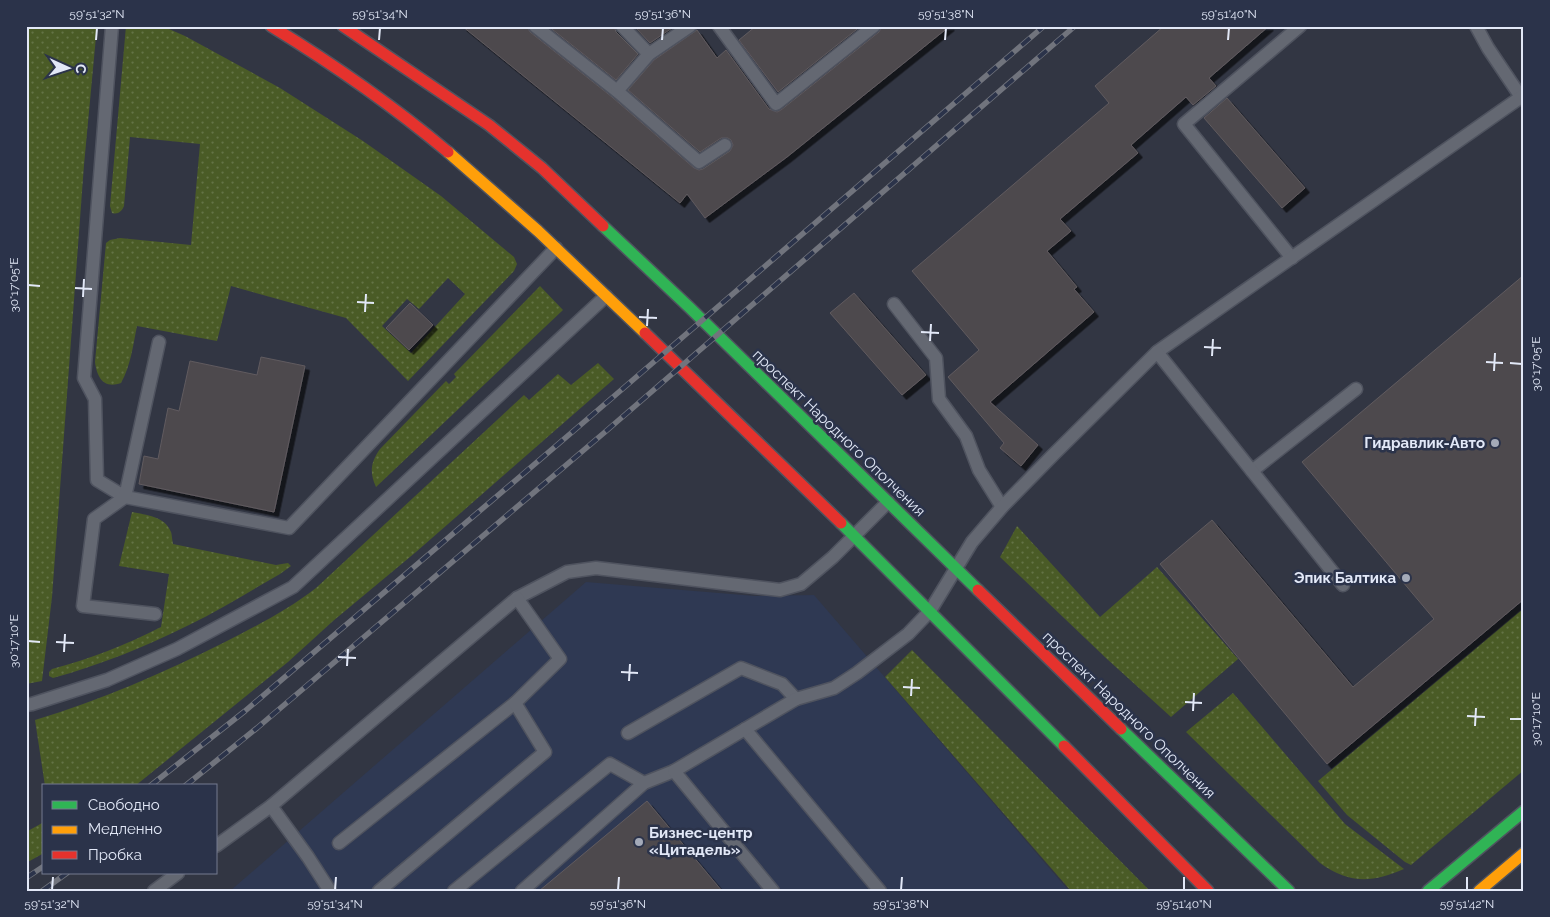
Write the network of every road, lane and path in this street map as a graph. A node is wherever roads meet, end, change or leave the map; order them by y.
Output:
1 (112, 26) edge
2 (271, 26) edge
3 (536, 26) edge
4 (622, 26) edge
5 (690, 26) edge
6 (874, 26) edge
7 (1300, 26) edge
8 (1476, 26) edge
9 (722, 27) edge
10 (351, 28) edge
11 (649, 54) junction
12 (618, 91) junction
13 (1522, 96) edge
14 (725, 145) dead end
15 (556, 248) junction
16 (1292, 258) junction
17 (606, 296) junction
18 (894, 304) dead end
19 (159, 342) dead end
20 (1157, 352) junction
21 (1356, 389) dead end
22 (1252, 471) junction
23 (124, 497) junction
24 (888, 502) junction
25 (1002, 507) junction
26 (854, 536) junction
27 (955, 568) junction
28 (1343, 585) dead end
29 (517, 598) junction
30 (930, 611) junction
31 (155, 614) dead end
32 (796, 699) junction
33 (515, 703) junction
34 (26, 704) edge
35 (746, 729) junction
36 (628, 733) dead end
37 (674, 771) junction
38 (644, 783) junction
39 (271, 806) junction
40 (1524, 811) edge
41 (339, 843) dead end
42 (218, 845) edge
43 (1524, 853) edge
44 (177, 874) edge
45 (154, 891) edge
46 (330, 891) edge
47 (379, 891) edge
48 (454, 891) edge
49 (522, 891) edge
50 (773, 891) edge
51 (880, 891) edge
52 (1208, 891) edge
53 (1289, 891) edge
54 (1428, 891) edge
55 (1479, 891) edge

1 - 23 lane
2 - 15 main road
3 - 12 lane
4 - 11 lane
5 - 11 lane
6 - 9 lane
7 - 16 lane
8 - 13 lane
10 - 24 main road, проспект Народного Ополчения
11 - 12 lane
12 - 14 lane
13 - 16 lane
15 - 17 main road
15 - 23 lane
16 - 20 lane
17 - 26 main road
17 - 34 lane
18 - 25 lane
19 - 23 lane
20 - 22 lane
20 - 25 lane
21 - 22 lane
22 - 28 lane
23 - 31 lane
24 - 26 lane
24 - 27 main road, проспект Народного Ополчения
25 - 27 lane
26 - 29 lane
26 - 30 main road
27 - 30 lane
27 - 53 main road, проспект Народного Ополчения
29 - 33 lane
29 - 39 lane
30 - 32 lane
30 - 52 main road
32 - 35 lane
32 - 36 lane
33 - 41 lane
33 - 47 lane
35 - 37 lane
35 - 51 lane
37 - 38 lane
37 - 50 lane
38 - 48 lane
38 - 49 lane
39 - 42 lane
39 - 46 lane
40 - 54 main road
43 - 55 main road
44 - 45 lane

